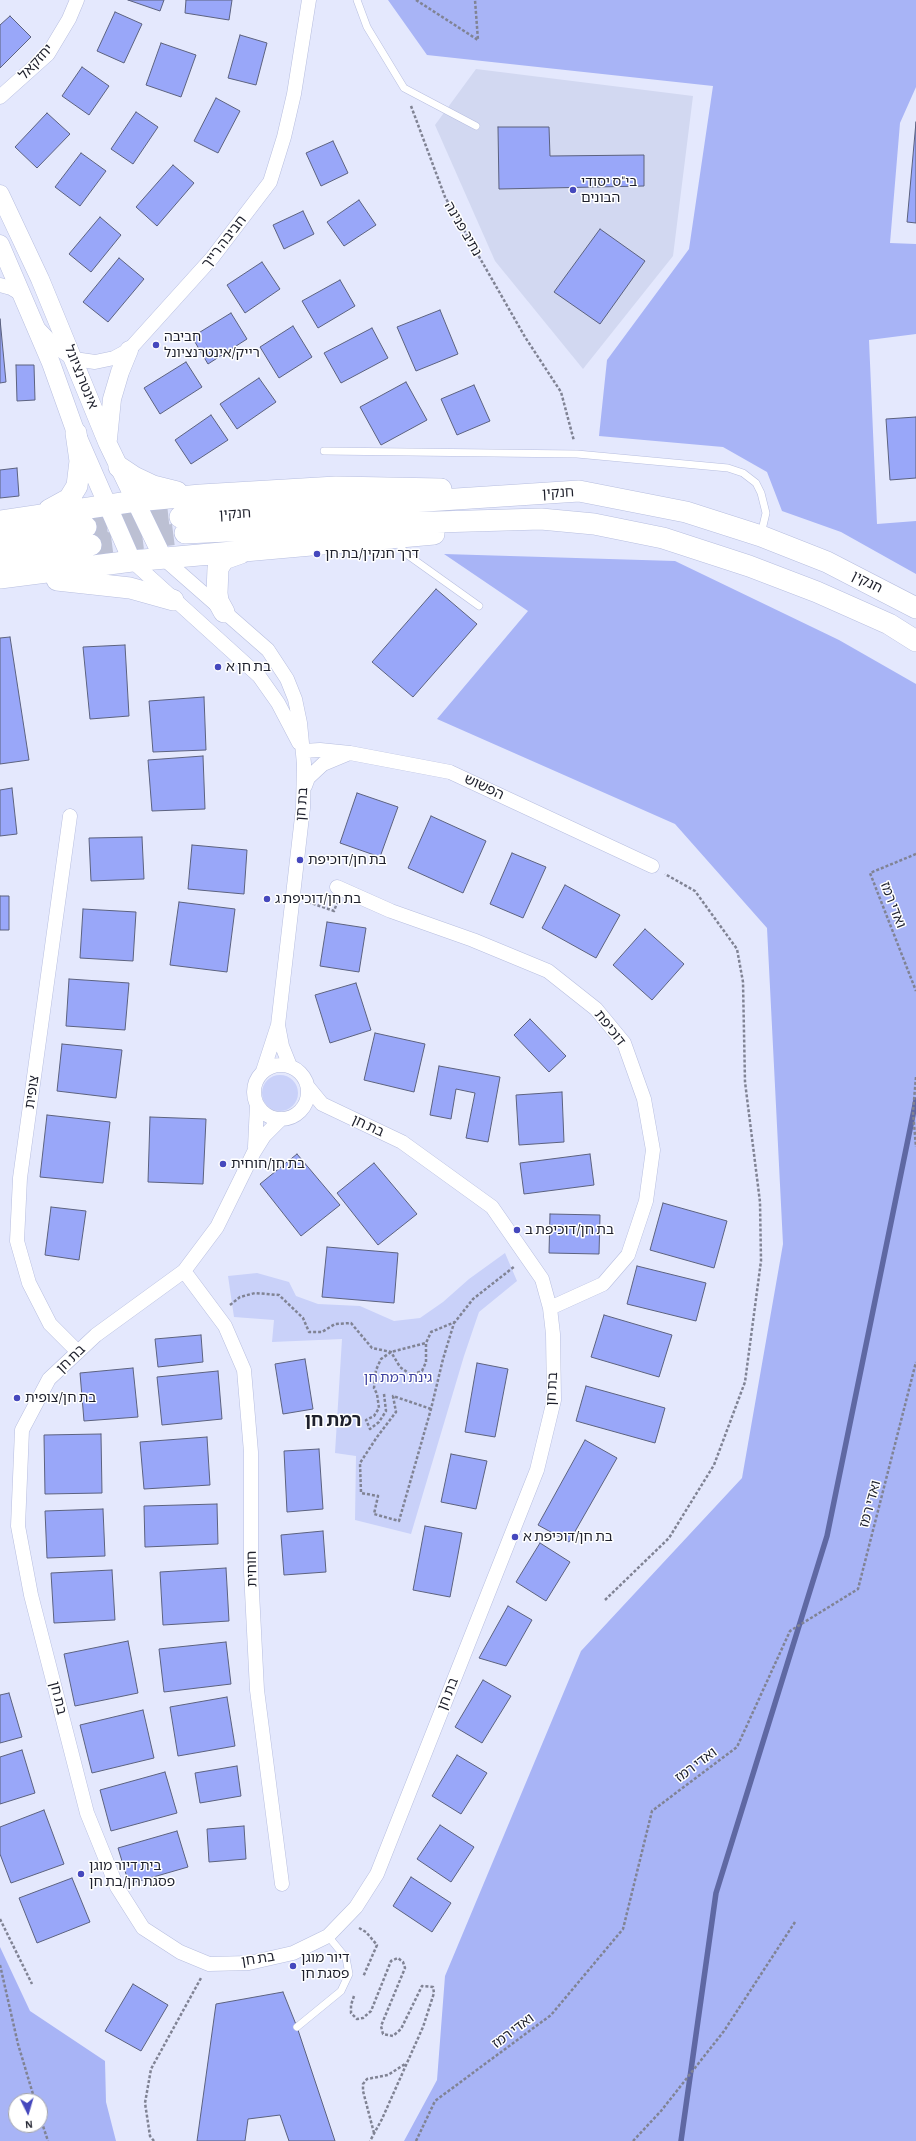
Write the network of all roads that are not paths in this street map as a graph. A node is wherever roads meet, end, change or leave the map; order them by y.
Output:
1 (76, 0) edge
2 (309, 0) edge
3 (357, 0) edge
4 (0, 97) edge
5 (476, 126) dead end
6 (0, 194) edge
7 (0, 244) edge
8 (0, 285) edge
9 (23, 295) junction
10 (32, 318) junction
11 (129, 350) junction
12 (74, 359) junction
13 (76, 433) junction
14 (108, 442) junction
15 (324, 451) dead end
16 (120, 467) junction
17 (579, 491) junction
18 (201, 495) junction
19 (136, 501) junction
20 (107, 504) junction
21 (31, 516) junction
22 (541, 520) junction
23 (0, 521) edge
24 (761, 536) junction
25 (400, 538) junction
26 (0, 540) edge
27 (247, 551) junction
28 (0, 557) edge
29 (163, 558) junction
30 (132, 561) junction
31 (0, 578) edge
32 (173, 600) junction
33 (479, 606) dead end
34 (916, 608) edge
35 (224, 612) junction
36 (916, 641) edge
37 (303, 751) junction
38 (350, 753) junction
39 (304, 789) junction
40 (70, 816) dead end
41 (652, 866) road end
42 (340, 889) road end
43 (278, 1025) junction
44 (290, 1066) junction
45 (263, 1071) junction
46 (308, 1087) junction
47 (257, 1105) junction
48 (329, 1108) junction
49 (298, 1113) junction
50 (280, 1119) junction
51 (254, 1152) junction
52 (184, 1271) junction
53 (550, 1308) junction
54 (78, 1352) junction
55 (282, 1884) dead end
56 (328, 1936) junction
57 (297, 2027) dead end

1 - 4 street, יחזקאל
2 - 11 street, חביבה רייך
3 - 5 lane
6 - 12 street, אינטרנציונל
7 - 9 street, אינטרנציונל
8 - 9 street
9 - 10 street, אינטרנציונל
10 - 12 street, חביבה רייך
10 - 13 street, אינטרנציונל
11 - 12 street, חביבה רייך
11 - 14 street
12 - 14 street, אינטרנציונל
13 - 20 street, אינטרנציונל
13 - 21 main road
14 - 16 street, אינטרנציונל
15 - 24 lane
16 - 18 main road
16 - 19 street, אינטרנציונל
17 - 18 main road
17 - 22 main road, חנקין
17 - 24 main road, חנקין
18 - 19 main road
19 - 20 main road
19 - 29 street, אינטרנציונל
20 - 21 main road
20 - 30 street, אינטרנציונל
21 - 23 main road
22 - 25 main road
22 - 36 main road, חנקין
24 - 34 main road, חנקין
25 - 27 main road
25 - 33 lane
26 - 28 main road
27 - 29 main road
27 - 35 main road
29 - 30 main road
29 - 35 street, בת חן
30 - 31 main road
30 - 32 street, בת חן
31 - 32 main road
32 - 37 street, בת חן
35 - 37 street, בת חן
37 - 38 street, הפשוש
37 - 39 street, בת חן
38 - 39 street
38 - 41 street, הפשוש
39 - 43 street, בת חן
40 - 54 street, צופית
42 - 53 street, דוכיפת
43 - 44 street, בת חן
43 - 45 street, בת חן
44 - 45 street
44 - 46 street
45 - 47 street
46 - 48 street, בת חן
46 - 49 street
47 - 50 street
47 - 51 street, בת חן
48 - 49 street
48 - 53 street, בת חן
49 - 50 street
50 - 51 street, בת חן
51 - 52 street, בת חן
52 - 54 street, בת חן
52 - 55 street, חוחית
53 - 56 street, בת חן
54 - 56 street, בת חן
56 - 57 lane

